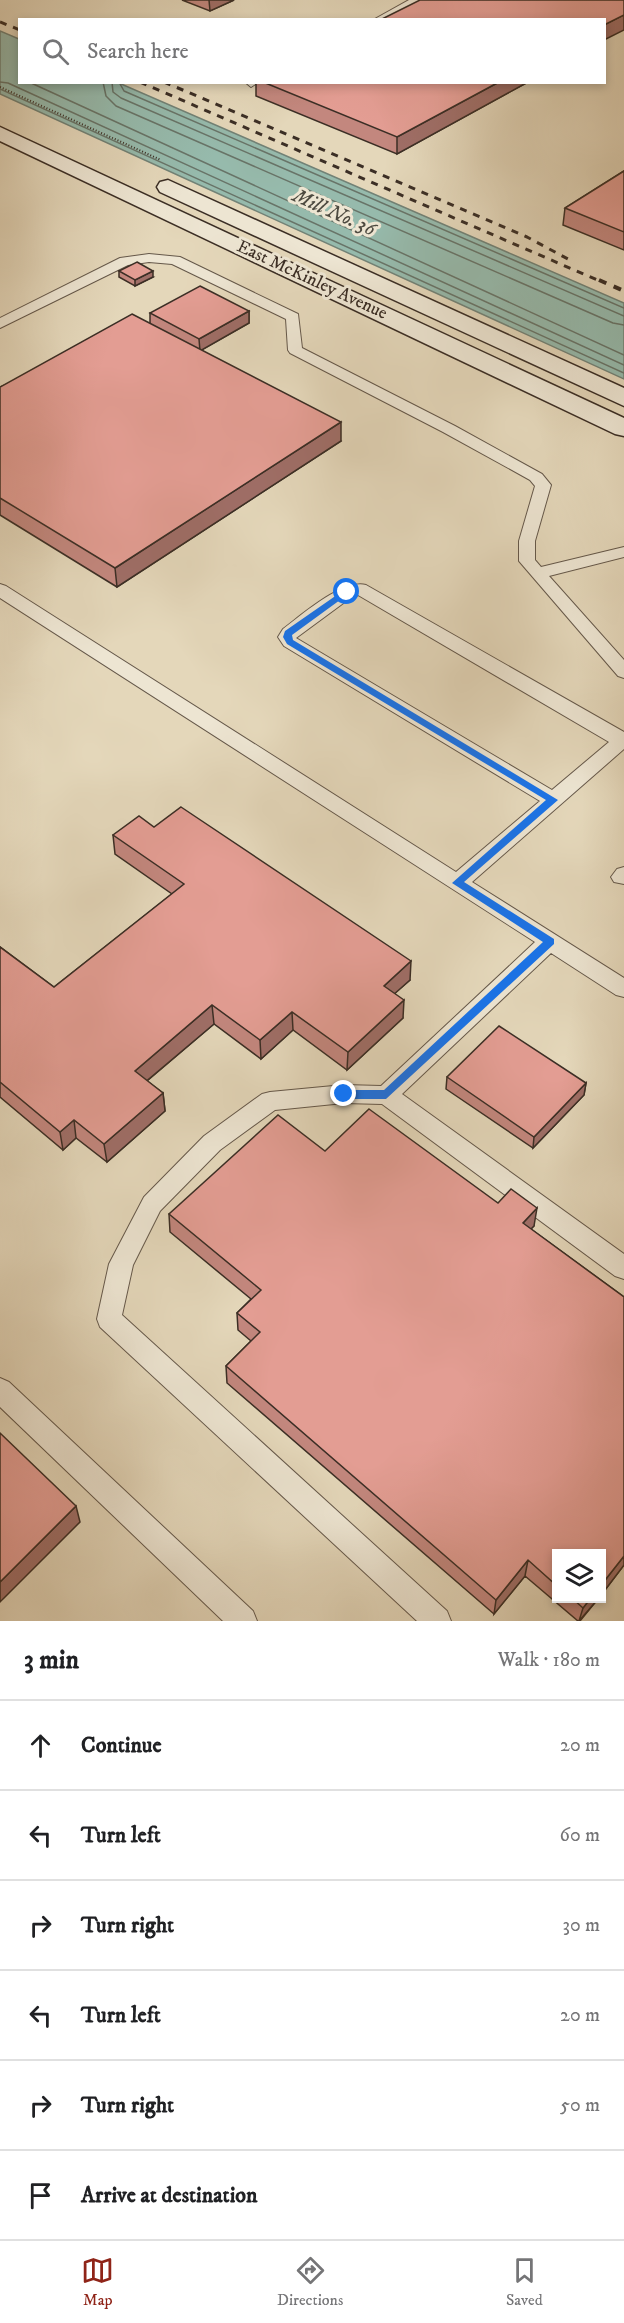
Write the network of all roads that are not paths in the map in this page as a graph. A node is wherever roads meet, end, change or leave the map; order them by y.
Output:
1 (418, 0) edge
2 (382, 18) edge
3 (0, 110) edge
4 (0, 133) edge
5 (97, 154) dead end
6 (151, 179) dead end
7 (0, 324) edge
8 (624, 398) edge
9 (624, 428) edge
10 (624, 552) edge
11 (538, 573) junction
12 (0, 590) edge
13 (624, 672) edge
14 (623, 740) edge
15 (553, 800) junction
16 (457, 883) junction
17 (550, 941) junction
18 (624, 989) edge
19 (386, 1095) junction
20 (624, 1268) edge
21 (0, 1390) edge
22 (243, 1621) edge
23 (437, 1621) edge

1 - 2 lane
3 - 5 main road
4 - 9 main road, East McKinley Avenue
6 - 8 main road, East McKinley Avenue
7 - 11 lane
10 - 11 lane
11 - 13 lane
12 - 16 lane
14 - 15 lane
14 - 15 lane
15 - 16 lane
16 - 17 lane
17 - 18 lane
17 - 19 lane
19 - 20 lane
19 - 23 lane
21 - 22 lane

